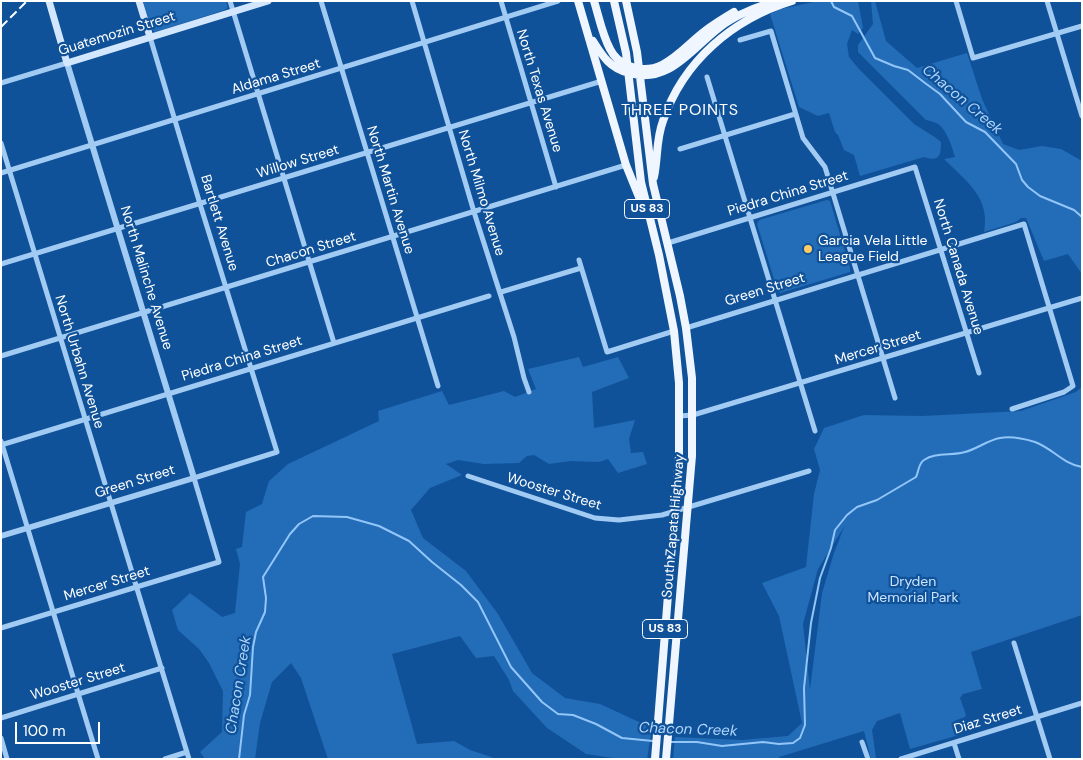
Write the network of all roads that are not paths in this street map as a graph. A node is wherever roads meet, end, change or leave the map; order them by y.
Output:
1 (49, 1) edge
2 (139, 1) edge
3 (230, 1) edge
4 (268, 1) edge
5 (321, 1) edge
6 (412, 1) edge
7 (501, 1) edge
8 (558, 1) edge
9 (578, 1) edge
10 (594, 1) edge
11 (614, 1) edge
12 (626, 1) edge
13 (761, 1) edge
14 (776, 1) edge
15 (792, 1) edge
16 (956, 1) edge
17 (1047, 1) edge
18 (233, 12) junction
19 (506, 18) junction
20 (1082, 26) edge
21 (587, 31) junction
22 (1057, 33) junction
23 (150, 37) junction
24 (740, 40) dead end
25 (424, 43) junction
26 (67, 63) junction
27 (342, 68) junction
28 (649, 73) junction
29 (707, 77) dead end
30 (602, 81) junction
31 (1, 83) edge
32 (258, 94) junction
33 (532, 103) junction
34 (795, 114) junction
35 (1082, 116) edge
36 (175, 120) junction
37 (449, 128) junction
38 (724, 136) junction
39 (1, 143) edge
40 (92, 145) junction
41 (680, 149) dead end
42 (367, 153) junction
43 (626, 166) junction
44 (915, 167) joint
45 (9, 171) junction
46 (1, 173) edge
47 (283, 178) junction
48 (653, 184) junction
49 (556, 187) junction
50 (833, 192) junction
51 (200, 204) junction
52 (474, 212) junction
53 (749, 218) junction
54 (117, 229) junction
55 (653, 232) junction
56 (393, 237) junction
57 (668, 243) junction
58 (941, 250) junction
59 (34, 254) junction
60 (578, 260) dead end
61 (309, 262) junction
62 (1, 264) edge
63 (581, 268) junction
64 (858, 275) junction
65 (226, 287) junction
66 (501, 292) junction
67 (489, 296) dead end
68 (1082, 298) edge
69 (775, 301) junction
70 (1049, 308) junction
71 (143, 312) junction
72 (417, 317) junction
73 (686, 328) junction
74 (674, 331) junction
75 (967, 333) junction
76 (60, 338) junction
77 (334, 343) junction
78 (1, 356) edge
79 (883, 358) junction
80 (252, 368) junction
81 (979, 373) dead end
82 (800, 383) junction
83 (438, 386) dead end
84 (529, 392) dead end
85 (168, 394) junction
86 (896, 398) dead end
87 (1012, 409) dead end
88 (693, 415) junction
89 (679, 416) junction
90 (85, 419) junction
91 (815, 431) dead end
92 (2, 443) edge
93 (277, 452) joint
94 (809, 471) dead end
95 (468, 476) dead end
96 (194, 478) junction
97 (111, 503) junction
98 (688, 508) junction
99 (674, 512) junction
100 (28, 528) junction
101 (1, 536) edge
102 (220, 562) joint
103 (136, 587) junction
104 (53, 612) junction
105 (1, 628) edge
106 (1014, 643) dead end
107 (162, 668) junction
108 (79, 694) junction
109 (1082, 703) edge
110 (1036, 717) junction
111 (1, 718) edge
112 (1, 738) edge
113 (862, 742) dead end
114 (954, 743) junction
115 (187, 752) junction
116 (7, 759) edge
117 (98, 759) edge
118 (165, 759) edge
119 (189, 759) edge
120 (655, 759) edge
121 (666, 759) edge
122 (868, 759) edge
123 (901, 759) edge
124 (959, 759) edge
125 (1050, 759) edge

1 - 26 main road, North Malinche Avenue
2 - 23 main road, Bartlett Avenue
3 - 18 street
4 - 18 main road, Guatemozin Street
5 - 27 street, North Martin Avenue
6 - 25 street, North Milmo Avenue
7 - 19 street, North Texas Avenue
8 - 19 street, Aldama Street
9 - 21 main road
10 - 28 main road
11 - 55 main road, US 83
12 - 48 main road, US 83
13 - 28 main road
14 - 28 main road
15 - 48 main road
16 - 22 street
17 - 22 street
18 - 23 main road, Guatemozin Street
18 - 32 street
19 - 25 street, Aldama Street
19 - 33 street, North Texas Avenue
20 - 22 street
21 - 28 main road
21 - 30 main road
22 - 35 street
23 - 26 main road, Guatemozin Street
23 - 36 street, Bartlett Avenue
24 - 34 street
25 - 27 street, Aldama Street
25 - 37 street, North Milmo Avenue
26 - 31 street, Guatemozin Street
26 - 40 street, North Malinche Avenue
27 - 32 street, Aldama Street
27 - 42 street, North Martin Avenue
29 - 38 street
30 - 33 street, Willow Street
30 - 43 main road
32 - 36 street, Aldama Street
32 - 47 street
33 - 37 street, Willow Street
33 - 49 street, North Texas Avenue
34 - 38 street
34 - 50 street
36 - 40 street, Aldama Street
36 - 51 street, Bartlett Avenue
37 - 42 street, Willow Street
37 - 52 street, North Milmo Avenue
38 - 41 street
38 - 53 street
39 - 45 street, North Urbahn Avenue
40 - 45 street, Aldama Street
40 - 54 street, North Malinche Avenue
42 - 47 street, Willow Street
42 - 56 street, North Martin Avenue
43 - 49 street, Chacon Street
43 - 55 main road
44 - 50 street, Piedra China Street
44 - 58 street, North Canada Avenue
45 - 46 street, Aldama Street
45 - 59 street, North Urbahn Avenue
47 - 51 street, Willow Street
47 - 61 street
48 - 57 main road, US 83
49 - 52 street, Chacon Street
50 - 53 street, Piedra China Street
50 - 64 street
51 - 54 street, Willow Street
51 - 65 street, Bartlett Avenue
52 - 56 street, Chacon Street
52 - 66 street, North Milmo Avenue
53 - 57 street, Piedra China Street
53 - 69 street
54 - 59 street, Willow Street
54 - 71 street, North Malinche Avenue
55 - 74 main road, US 83
56 - 61 street, Chacon Street
56 - 72 street, North Martin Avenue
57 - 73 main road, US 83
58 - 64 street, Green Street
58 - 70 street, Green Street
58 - 75 street, North Canada Avenue
59 - 62 street, Willow Street
59 - 76 street, North Urbahn Avenue
60 - 63 street
61 - 65 street, Chacon Street
61 - 77 street
63 - 66 street
63 - 74 street
64 - 69 street, Green Street
64 - 79 street
65 - 71 street, Chacon Street
65 - 80 street, Bartlett Avenue
66 - 84 street, North Milmo Avenue
67 - 72 street, Piedra China Street
68 - 70 street, Mercer Street
69 - 73 street, Green Street
69 - 82 street
70 - 75 street, Mercer Street
70 - 87 street
71 - 76 street, Chacon Street
71 - 85 street, North Malinche Avenue
72 - 77 street, Piedra China Street
72 - 83 street, North Martin Avenue
73 - 88 main road, US 83
74 - 89 main road, US 83
75 - 79 street, Mercer Street
75 - 81 street, North Canada Avenue
76 - 78 street, Chacon Street
76 - 90 street, North Urbahn Avenue
77 - 80 street, Piedra China Street
79 - 82 street, Mercer Street
79 - 86 street
80 - 85 street, Piedra China Street
80 - 93 street, Bartlett Avenue
82 - 88 street, Mercer Street
82 - 91 street
85 - 90 street, Piedra China Street
85 - 96 street, North Malinche Avenue
88 - 89 street, Mercer Street
88 - 98 main road, South Zapata Highway / US 83
89 - 99 main road, South Zapata Highway / US 83
90 - 92 street, Piedra China Street
90 - 97 street, North Urbahn Avenue
92 - 100 street
93 - 96 street, Green Street
94 - 98 street, Wooster Street
95 - 99 street, Wooster Street
96 - 97 street, Green Street
96 - 102 street, North Malinche Avenue
97 - 100 street, Green Street
97 - 103 street, North Urbahn Avenue
98 - 99 street, Wooster Street
98 - 121 main road, South Zapata Highway / US 83
99 - 120 main road, South Zapata Highway / US 83
100 - 101 street, Green Street
100 - 104 street
102 - 103 street, Mercer Street
103 - 104 street, Mercer Street
103 - 107 street, North Urbahn Avenue
104 - 105 street, Mercer Street
104 - 108 street
106 - 110 street
107 - 108 street, Wooster Street
107 - 115 street, North Urbahn Avenue
108 - 111 street, Wooster Street
108 - 117 street
109 - 110 street, Diaz Street
110 - 114 street, Diaz Street
110 - 125 street
112 - 116 street
113 - 122 street
114 - 123 street, Diaz Street
114 - 124 street
115 - 118 street
115 - 119 street, North Urbahn Avenue

